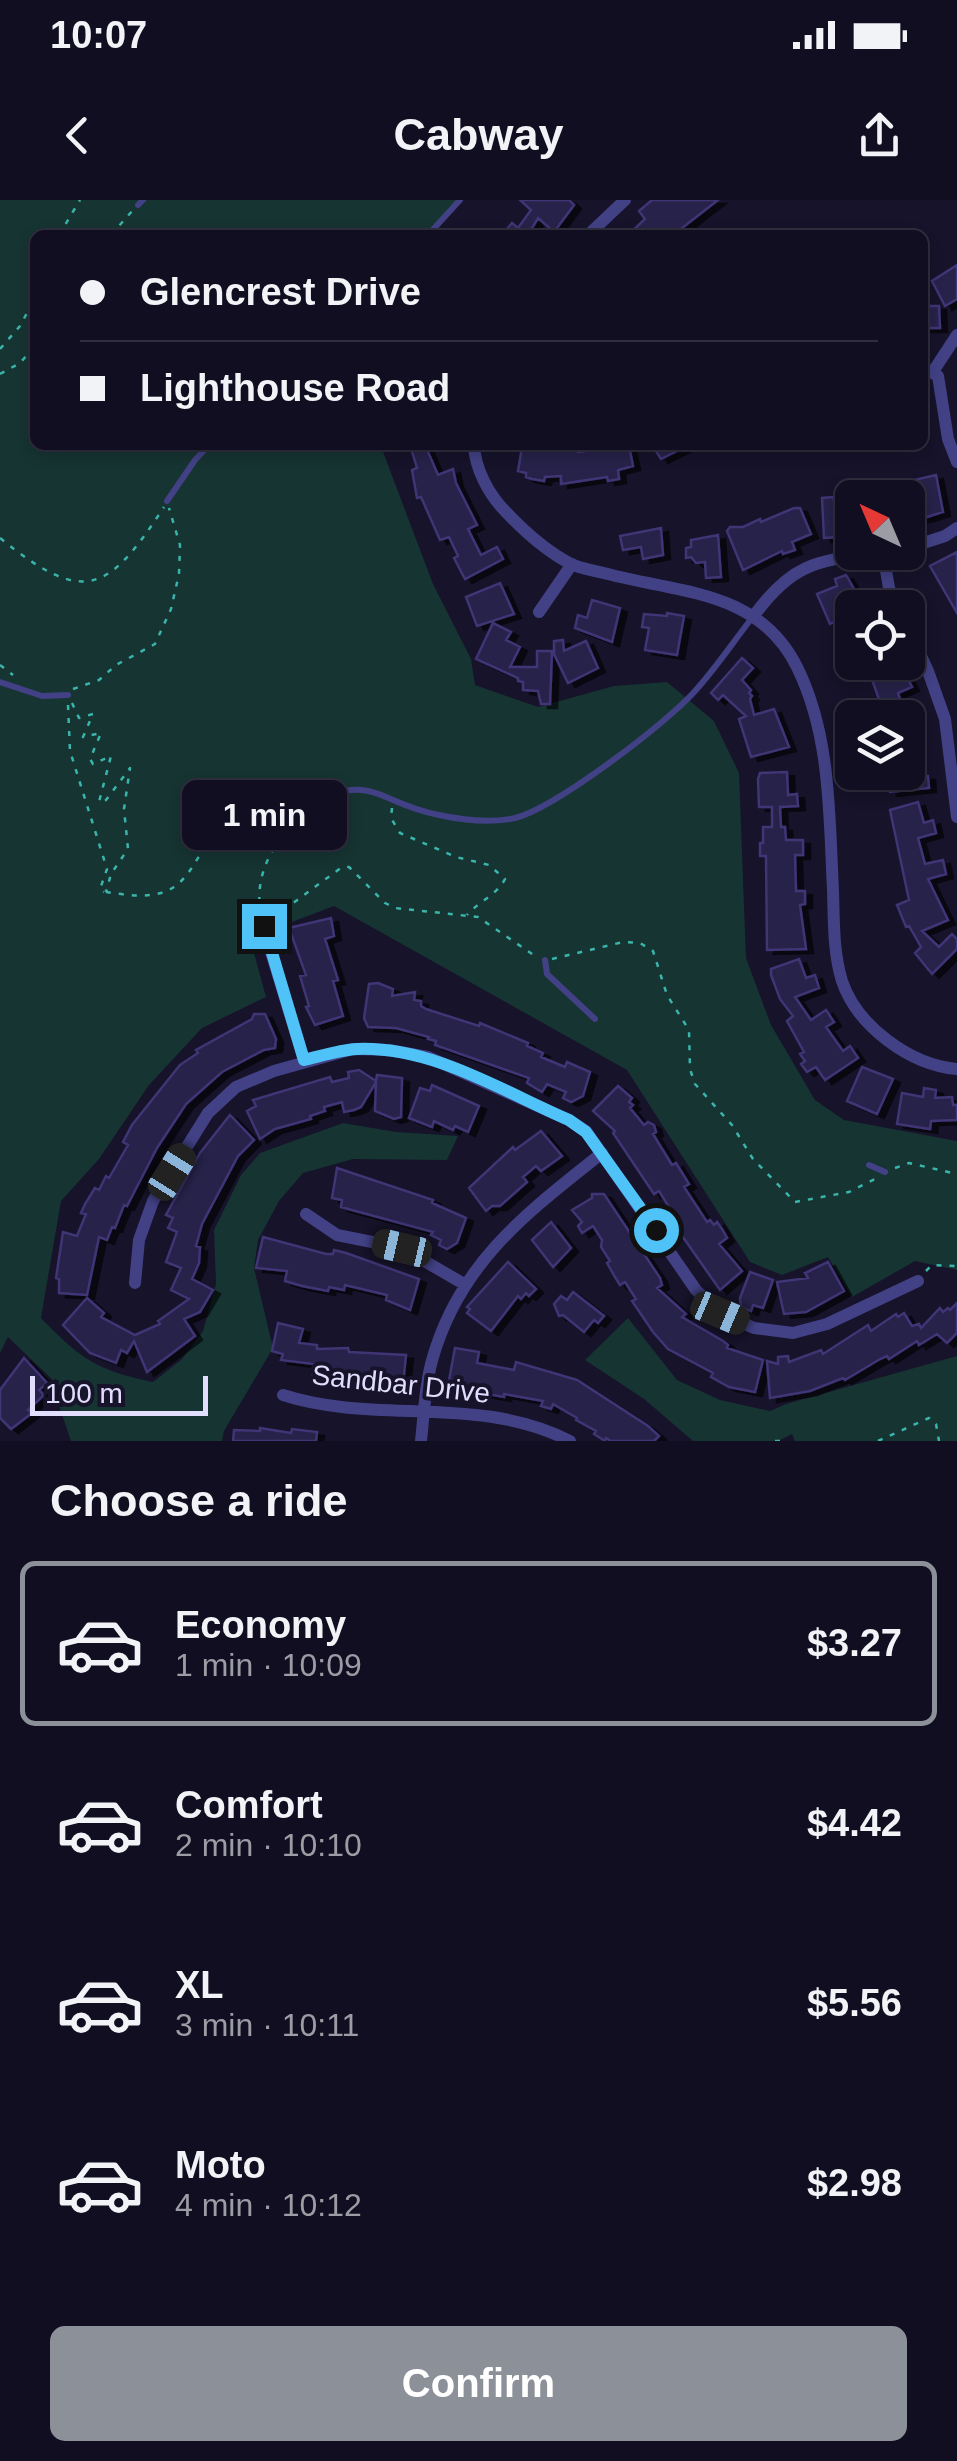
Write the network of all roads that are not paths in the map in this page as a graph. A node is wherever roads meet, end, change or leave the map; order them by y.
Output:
1 (460, 200) edge
2 (625, 200) edge
3 (433, 230) edge
4 (593, 230) edge
5 (957, 335) edge
6 (928, 370) edge
7 (204, 450) edge
8 (474, 450) edge
9 (957, 462) edge
10 (167, 501) road end
11 (957, 528) edge
12 (925, 542) edge
13 (835, 562) edge
14 (572, 564) junction
15 (539, 612) dead end
16 (753, 617) junction
17 (925, 665) edge
18 (0, 682) edge
19 (68, 696) road end
20 (308, 802) road end
21 (957, 818) edge
22 (264, 926) road end
23 (545, 960) road end
24 (595, 1018) dead end
25 (304, 1060) junction
26 (957, 1068) edge
27 (602, 1153) junction
28 (869, 1165) dead end
29 (885, 1172) road end
30 (306, 1214) dead end
31 (918, 1281) road end
32 (135, 1284) dead end
33 (464, 1284) junction
34 (283, 1394) dead end
35 (425, 1408) junction
36 (420, 1441) edge
37 (570, 1441) edge

1 - 3 lane
2 - 4 street
5 - 6 street
6 - 9 street
7 - 10 lane
8 - 14 street
11 - 12 street
13 - 16 street
14 - 15 street
14 - 16 street
16 - 20 lane
16 - 26 street
17 - 21 street
18 - 19 lane
22 - 25 street
23 - 24 lane
25 - 27 street
25 - 32 street
27 - 31 street
27 - 33 street
28 - 29 lane
30 - 33 street
33 - 35 street
34 - 35 street, Sandbar Drive
35 - 36 street
35 - 37 street, Sandbar Drive

